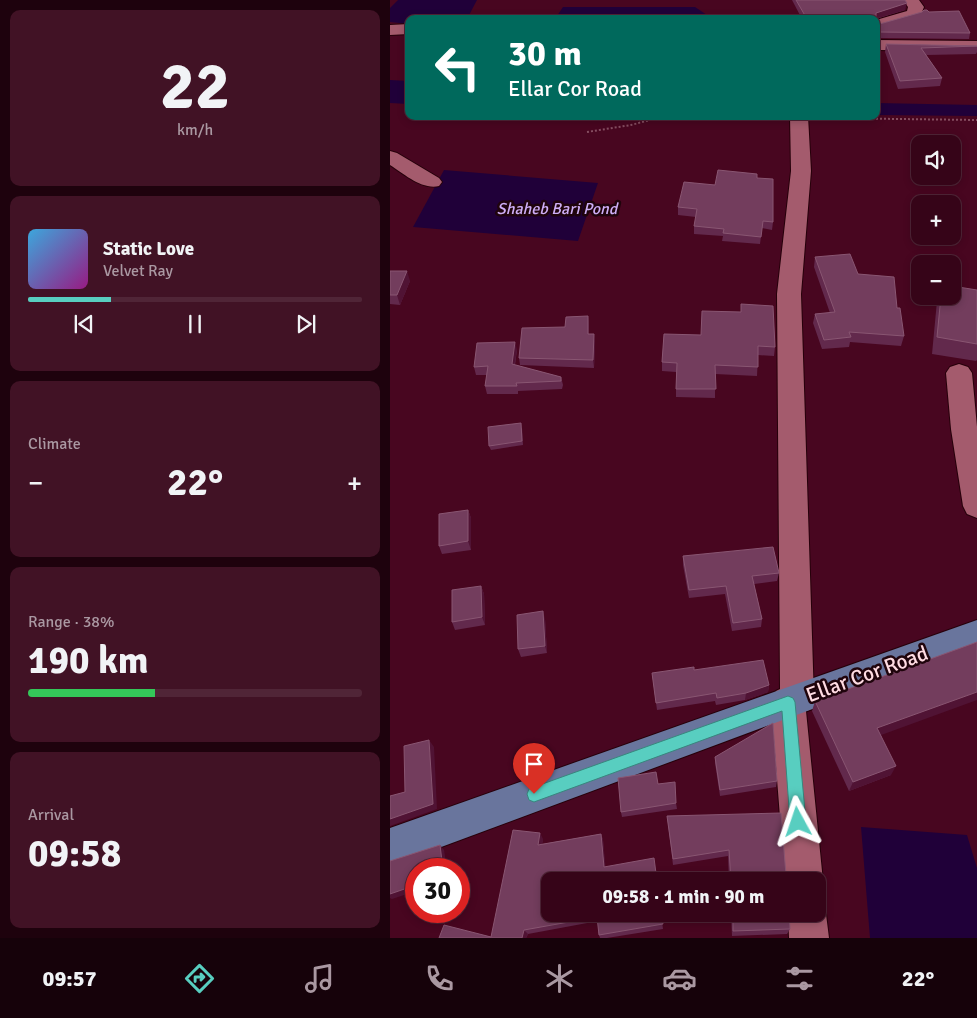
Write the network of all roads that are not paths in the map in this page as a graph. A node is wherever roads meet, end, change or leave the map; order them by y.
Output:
1 (911, 0) edge
2 (880, 24) edge
3 (390, 30) edge
4 (405, 30) edge
5 (880, 45) edge
6 (977, 46) edge
7 (799, 120) edge
8 (390, 158) edge
9 (432, 182) dead end
10 (959, 373) dead end
11 (977, 506) edge
12 (977, 634) edge
13 (792, 701) junction
14 (390, 847) edge
15 (803, 872) edge
16 (808, 922) edge
17 (809, 938) edge

1 - 2 street
3 - 4 street
5 - 6 street
7 - 13 street
8 - 9 street
10 - 11 street
12 - 13 main road, Ellar Cor Road
13 - 14 main road, Ellar Cor Road
13 - 15 street
16 - 17 street

